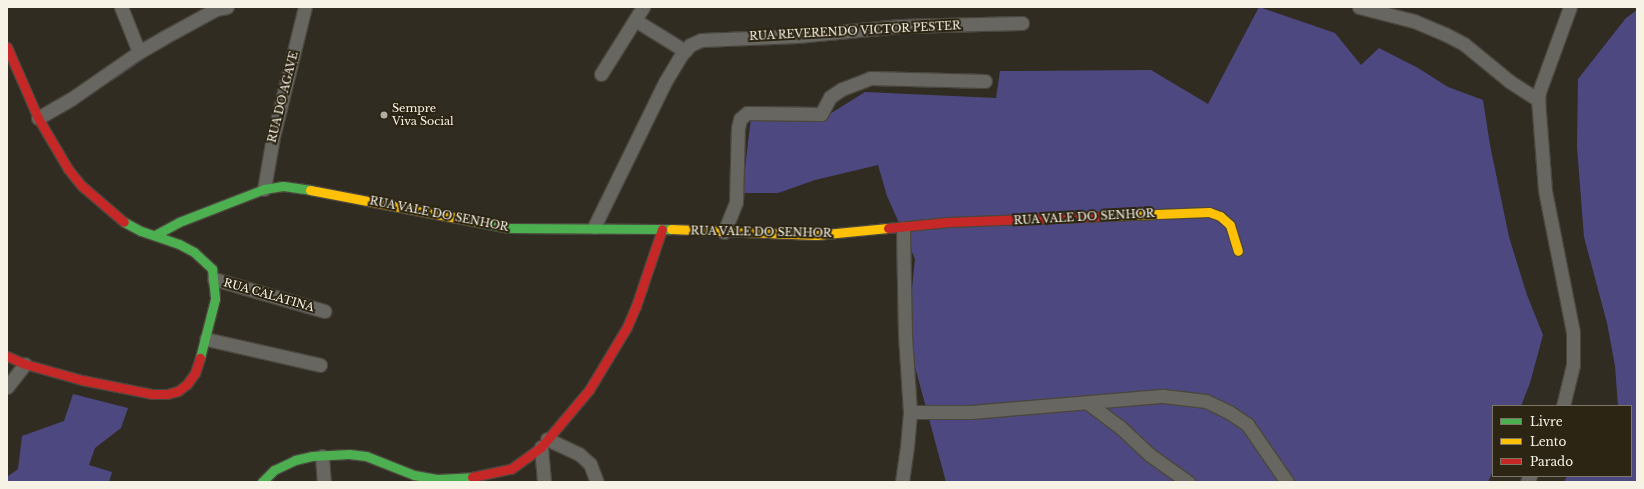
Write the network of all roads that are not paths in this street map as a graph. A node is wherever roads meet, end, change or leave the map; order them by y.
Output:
1 (121, 7) edge
2 (305, 7) edge
3 (643, 7) edge
4 (1359, 7) edge
5 (1570, 7) edge
6 (219, 8) edge
7 (1379, 10) edge
8 (635, 20) junction
9 (1022, 23) dead end
10 (7, 47) edge
11 (687, 48) junction
12 (139, 52) junction
13 (601, 74) dead end
14 (984, 81) dead end
15 (1538, 100) junction
16 (38, 118) junction
17 (264, 189) junction
18 (594, 227) junction
19 (903, 228) junction
20 (662, 229) junction
21 (724, 232) junction
22 (155, 235) junction
23 (1238, 251) dead end
24 (213, 274) junction
25 (324, 311) dead end
26 (206, 339) junction
27 (7, 356) edge
28 (25, 364) junction
29 (320, 365) dead end
30 (7, 387) edge
31 (1088, 403) junction
32 (1563, 405) edge
33 (910, 412) junction
34 (544, 443) junction
35 (322, 456) junction
36 (405, 477) edge
37 (262, 482) edge
38 (324, 482) edge
39 (544, 482) edge
40 (597, 482) edge
41 (902, 482) edge
42 (1188, 482) edge
43 (1287, 482) edge

1 - 12 street
2 - 17 street, RUA DO AGAVE
3 - 8 street
4 - 7 street
5 - 15 street
6 - 12 street
7 - 15 street
8 - 11 street
8 - 13 street
9 - 11 street, RUA REVERENDO VICTOR PESTER
10 - 16 street
11 - 18 street
12 - 16 street
14 - 21 street
15 - 32 street
16 - 22 street
17 - 18 street, RUA VALE DO SENHOR
17 - 22 street, RUA VALE DO SENHOR
18 - 20 street, RUA VALE DO SENHOR
19 - 21 street, RUA VALE DO SENHOR
19 - 23 street, RUA VALE DO SENHOR
19 - 33 street
20 - 21 street, RUA VALE DO SENHOR
20 - 34 street
22 - 24 street
24 - 25 street, RUA CALATINA
24 - 26 street
26 - 28 street
26 - 29 street
27 - 28 street
28 - 30 street
31 - 33 street
31 - 42 street
31 - 43 street
33 - 41 street
34 - 36 street
34 - 39 street
34 - 40 street
35 - 36 street
35 - 37 street
35 - 38 street

